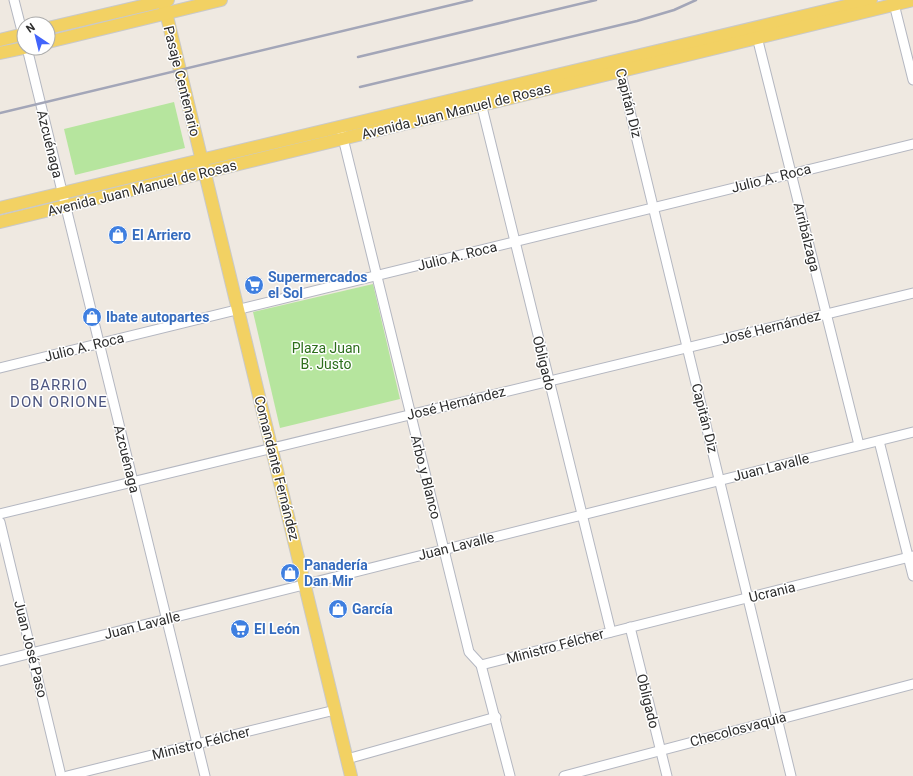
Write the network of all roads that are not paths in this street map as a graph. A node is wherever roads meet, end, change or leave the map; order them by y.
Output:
1 (14, 0) edge
2 (164, 0) edge
3 (221, 0) edge
4 (871, 0) edge
5 (913, 0) edge
6 (894, 2) edge
7 (166, 13) junction
8 (18, 16) edge
9 (56, 26) edge
10 (756, 33) junction
11 (16, 37) edge
12 (0, 40) edge
13 (56, 40) edge
14 (16, 50) edge
15 (0, 53) edge
16 (27, 56) edge
17 (619, 66) junction
18 (913, 80) edge
19 (480, 99) junction
20 (340, 127) junction
21 (343, 139) junction
22 (913, 144) edge
23 (201, 160) junction
24 (204, 172) junction
25 (791, 174) junction
26 (62, 193) junction
27 (65, 206) junction
28 (654, 207) junction
29 (0, 208) edge
30 (0, 222) edge
31 (515, 242) junction
32 (377, 276) junction
33 (913, 293) edge
34 (238, 310) junction
35 (826, 314) junction
36 (99, 344) junction
37 (688, 347) junction
38 (0, 368) edge
39 (549, 381) junction
40 (411, 414) junction
41 (913, 432) edge
42 (879, 441) junction
43 (859, 445) junction
44 (272, 448) junction
45 (720, 480) junction
46 (133, 481) junction
47 (0, 514) edge
48 (582, 514) junction
49 (0, 522) edge
50 (444, 549) junction
51 (911, 557) edge
52 (913, 576) edge
53 (305, 584) junction
54 (748, 598) junction
55 (166, 618) junction
56 (630, 627) junction
57 (611, 632) junction
58 (32, 653) junction
59 (0, 661) edge
60 (481, 665) junction
61 (913, 684) edge
62 (336, 710) junction
63 (496, 717) junction
64 (778, 719) junction
65 (197, 744) junction
66 (660, 749) junction
67 (347, 759) junction
68 (61, 776) edge
69 (67, 776) edge
70 (205, 776) edge
71 (352, 776) edge
72 (510, 776) edge
73 (564, 776) edge
74 (667, 776) edge
75 (792, 776) edge

1 - 8 street
2 - 7 main road, Pasaje Centenario
2 - 9 main road
3 - 7 main road
4 - 10 main road, Avenida Juan Manuel de Rosas
5 - 6 main road, Avenida Juan Manuel de Rosas
6 - 10 main road, Avenida Juan Manuel de Rosas
6 - 18 street
7 - 13 main road
7 - 23 main road, Pasaje Centenario
10 - 17 main road, Avenida Juan Manuel de Rosas
10 - 25 street, Arribálzaga
11 - 12 main road
14 - 15 main road
16 - 26 street, Azcuénaga
17 - 19 main road, Avenida Juan Manuel de Rosas
17 - 28 street, Capitán Diz
19 - 20 main road, Avenida Juan Manuel de Rosas
19 - 21 main road, Avenida Juan Manuel de Rosas
19 - 31 street, Obligado
20 - 21 street, Arbo y Blanco
20 - 23 main road, Avenida Juan Manuel de Rosas
21 - 24 main road, Avenida Juan Manuel de Rosas
21 - 32 street, Arbo y Blanco
22 - 25 street, Julio A. Roca
23 - 24 main road, Comandante Fernández
23 - 26 main road, Avenida Juan Manuel de Rosas
24 - 27 main road, Avenida Juan Manuel de Rosas
24 - 34 main road, Comandante Fernández
25 - 28 street, Julio A. Roca
25 - 35 street, Arribálzaga
26 - 27 street, Azcuénaga
26 - 29 main road, Avenida Juan Manuel de Rosas
27 - 30 main road, Avenida Juan Manuel de Rosas
27 - 36 street, Azcuénaga
28 - 31 street, Julio A. Roca
28 - 37 street, Capitán Diz
31 - 32 street, Julio A. Roca
31 - 39 street, Obligado
32 - 34 street, Julio A. Roca
32 - 40 street, Arbo y Blanco
33 - 35 street, José Hernández
34 - 36 street, Julio A. Roca
34 - 44 main road, Comandante Fernández
35 - 37 street, José Hernández
35 - 43 street, Arribálzaga
36 - 38 street, Julio A. Roca
36 - 46 street, Azcuénaga
37 - 39 street, José Hernández
37 - 45 street, Capitán Diz
39 - 40 street, José Hernández
39 - 48 street, Obligado
40 - 44 street, José Hernández
40 - 50 street, Arbo y Blanco
41 - 42 street, Juan Lavalle
42 - 43 street, Juan Lavalle
42 - 51 street
43 - 45 street, Juan Lavalle
44 - 46 street, José Hernández
44 - 53 main road, Comandante Fernández
45 - 48 street, Juan Lavalle
45 - 54 street, Capitán Diz
46 - 47 street, José Hernández
46 - 55 street, Azcuénaga
48 - 50 street, Juan Lavalle
48 - 57 street, Obligado
49 - 58 street, Juan José Paso
50 - 53 street, Juan Lavalle
50 - 60 street, Arbo y Blanco
51 - 52 street
51 - 54 street, Ucrania
53 - 55 street, Juan Lavalle
53 - 62 main road, Comandante Fernández
54 - 56 street, Ucrania
54 - 64 street, Capitán Diz
55 - 58 street, Juan Lavalle
55 - 65 street, Azcuénaga
56 - 57 street, Ministro Félcher
56 - 66 street, Obligado
57 - 60 street, Ministro Félcher
58 - 59 street, Juan Lavalle
58 - 68 street, Juan José Paso
60 - 63 street, Arbo y Blanco
61 - 64 street, Checolosvaquia
62 - 65 street, Ministro Félcher
62 - 67 main road, Comandante Fernández
63 - 67 street
63 - 72 street, Arbo y Blanco
64 - 66 street, Checolosvaquia
64 - 75 street, Capitán Diz
65 - 69 street, Ministro Félcher
65 - 70 street, Azcuénaga
66 - 73 street, Checolosvaquia
66 - 74 street, Obligado
67 - 71 main road, Comandante Fernández

